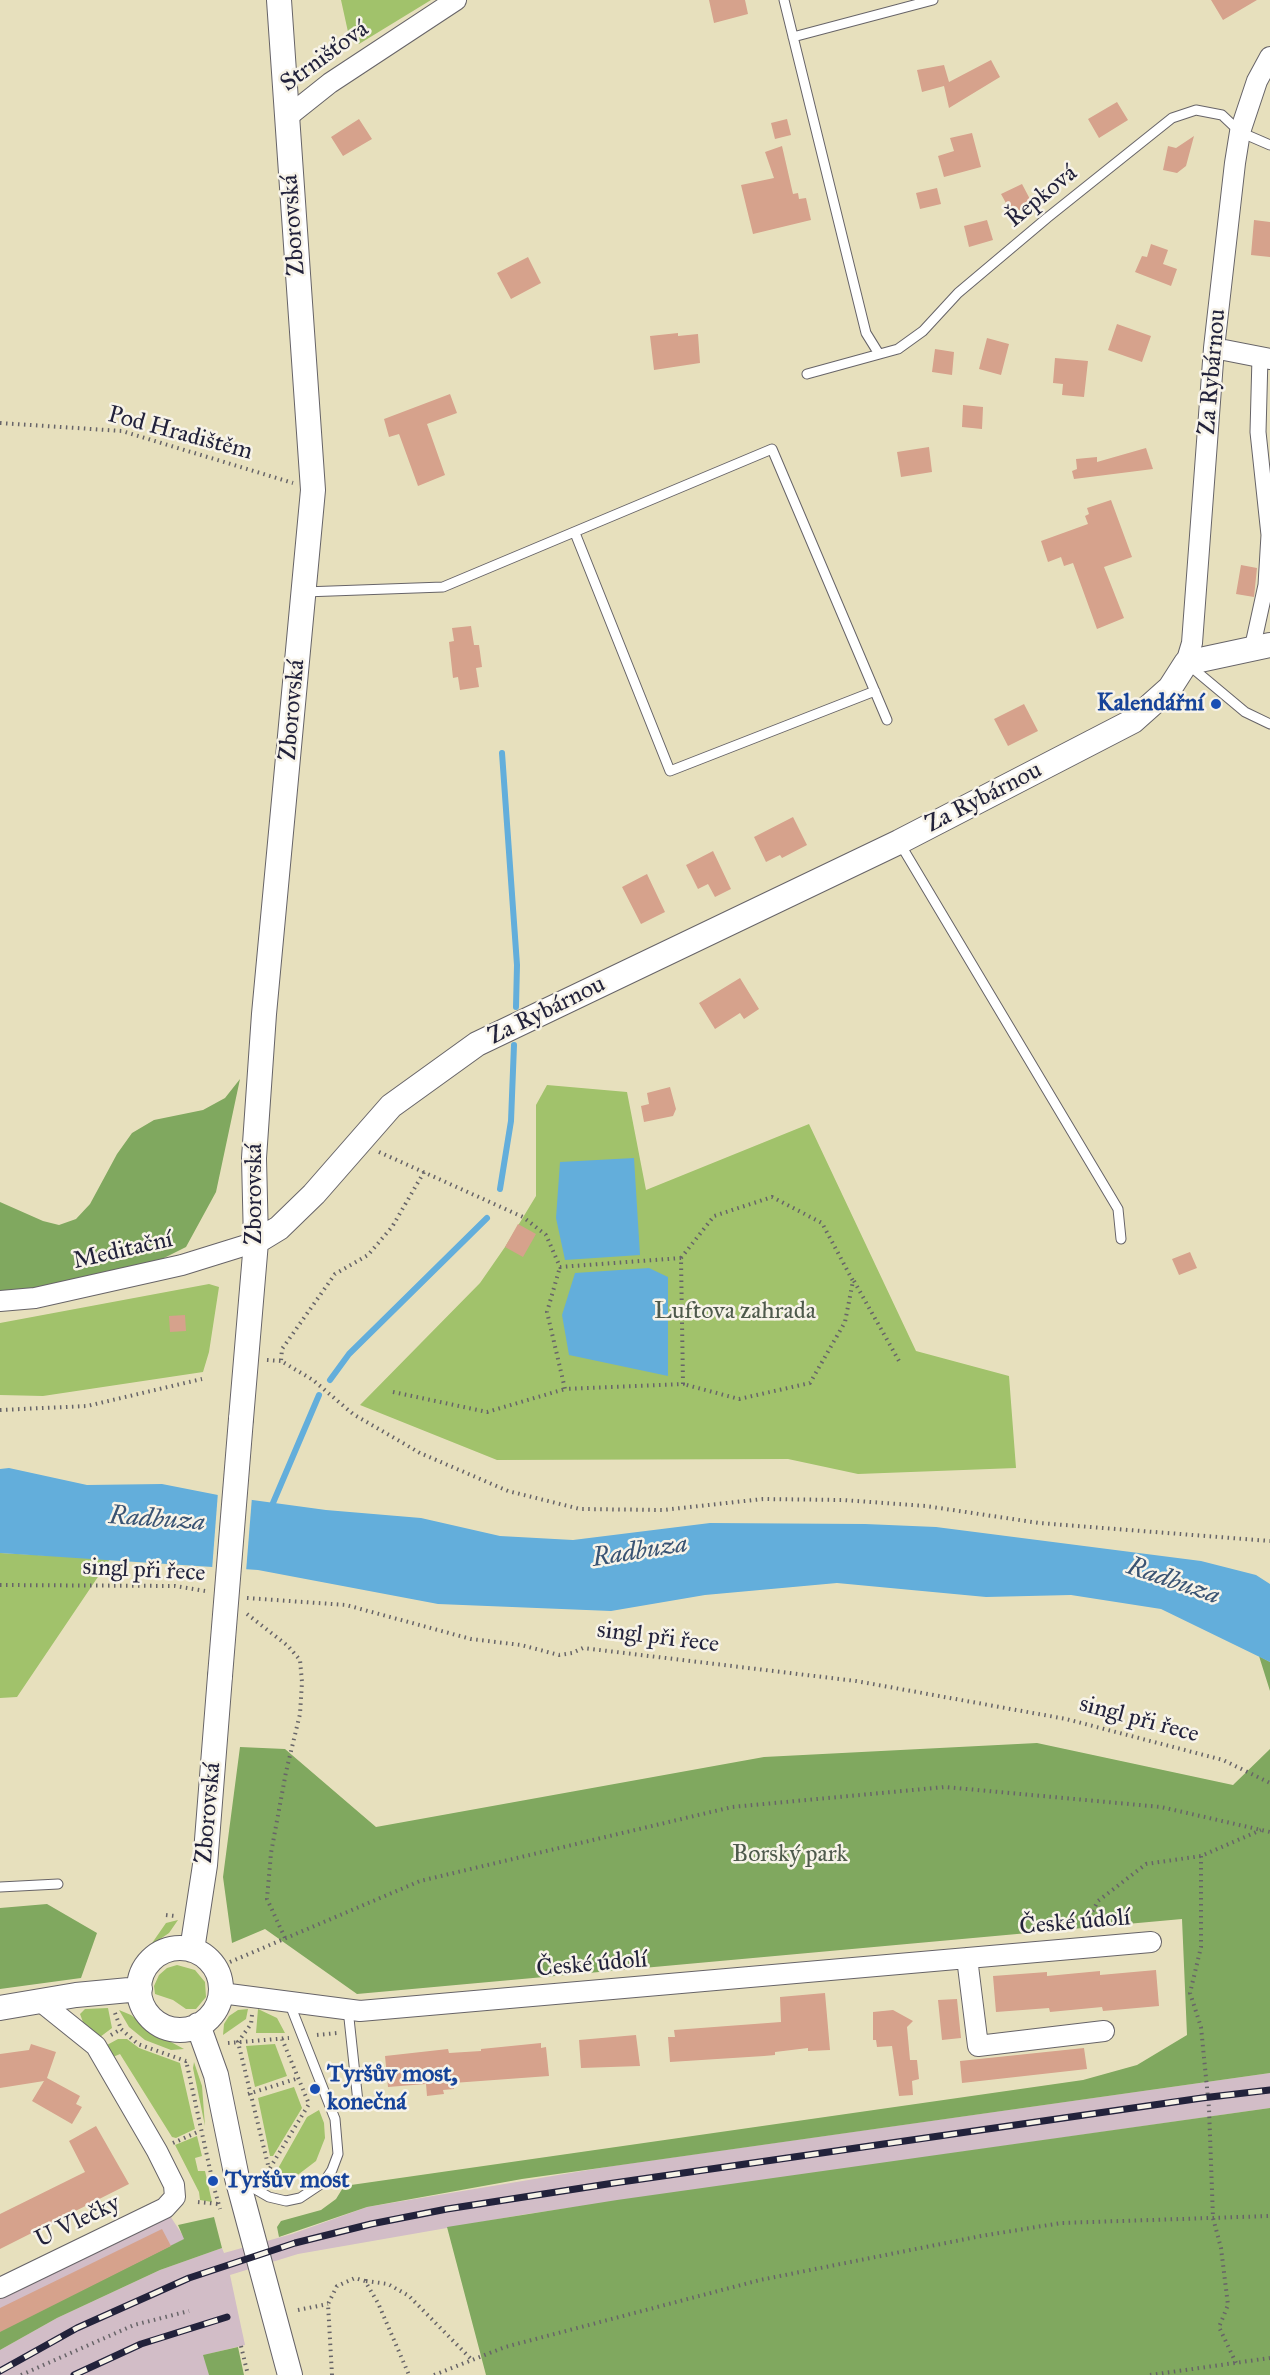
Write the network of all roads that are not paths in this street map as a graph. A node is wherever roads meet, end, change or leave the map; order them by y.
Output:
1 (279, 0) edge
2 (456, 0) edge
3 (784, 0) edge
4 (933, 0) edge
5 (794, 37) junction
6 (1270, 57) edge
7 (286, 118) junction
8 (1240, 132) junction
9 (1270, 145) edge
10 (1214, 348) junction
11 (879, 354) junction
12 (1265, 358) edge
13 (807, 374) dead end
14 (575, 533) junction
15 (304, 592) junction
16 (1261, 647) edge
17 (1186, 663) junction
18 (875, 691) junction
19 (887, 720) dead end
20 (1270, 724) edge
21 (899, 842) junction
22 (1121, 1239) dead end
23 (256, 1242) junction
24 (0, 1300) edge
25 (58, 1884) dead end
26 (0, 1887) edge
27 (1151, 1942) dead end
28 (192, 1950) junction
29 (968, 1958) junction
30 (140, 1989) junction
31 (221, 1993) junction
32 (40, 2001) junction
33 (290, 2002) junction
34 (0, 2008) edge
35 (348, 2009) junction
36 (1104, 2031) dead end
37 (202, 2035) junction
38 (358, 2102) dead end
39 (237, 2178) junction
40 (0, 2288) edge
41 (291, 2375) edge

1 - 7 street, Zborovská
2 - 7 street, Strnišťová
3 - 5 lane
4 - 5 lane
5 - 11 lane
6 - 8 street, Za Rybárnou
7 - 15 street, Zborovská
8 - 9 lane, Řepková
8 - 10 street, Za Rybárnou
8 - 11 lane, Řepková
10 - 12 street
10 - 17 street, Za Rybárnou
11 - 13 lane, Řepková
12 - 16 street
14 - 15 lane
14 - 18 lane
14 - 18 lane
15 - 23 street, Zborovská
16 - 17 street
17 - 20 lane
17 - 21 street, Za Rybárnou
18 - 19 lane
21 - 22 lane
21 - 23 street, Za Rybárnou
23 - 24 street, Meditační
23 - 28 street, Zborovská, bridge
25 - 26 lane
27 - 29 street, České údolí
28 - 30 street
28 - 31 street
29 - 35 street, České údolí
29 - 36 street
30 - 32 street
30 - 37 street
31 - 33 street, České údolí
31 - 37 street
32 - 34 street
32 - 40 street, U Vlečky
33 - 35 street, České údolí
33 - 39 lane
35 - 38 lane
37 - 39 street
39 - 41 street

